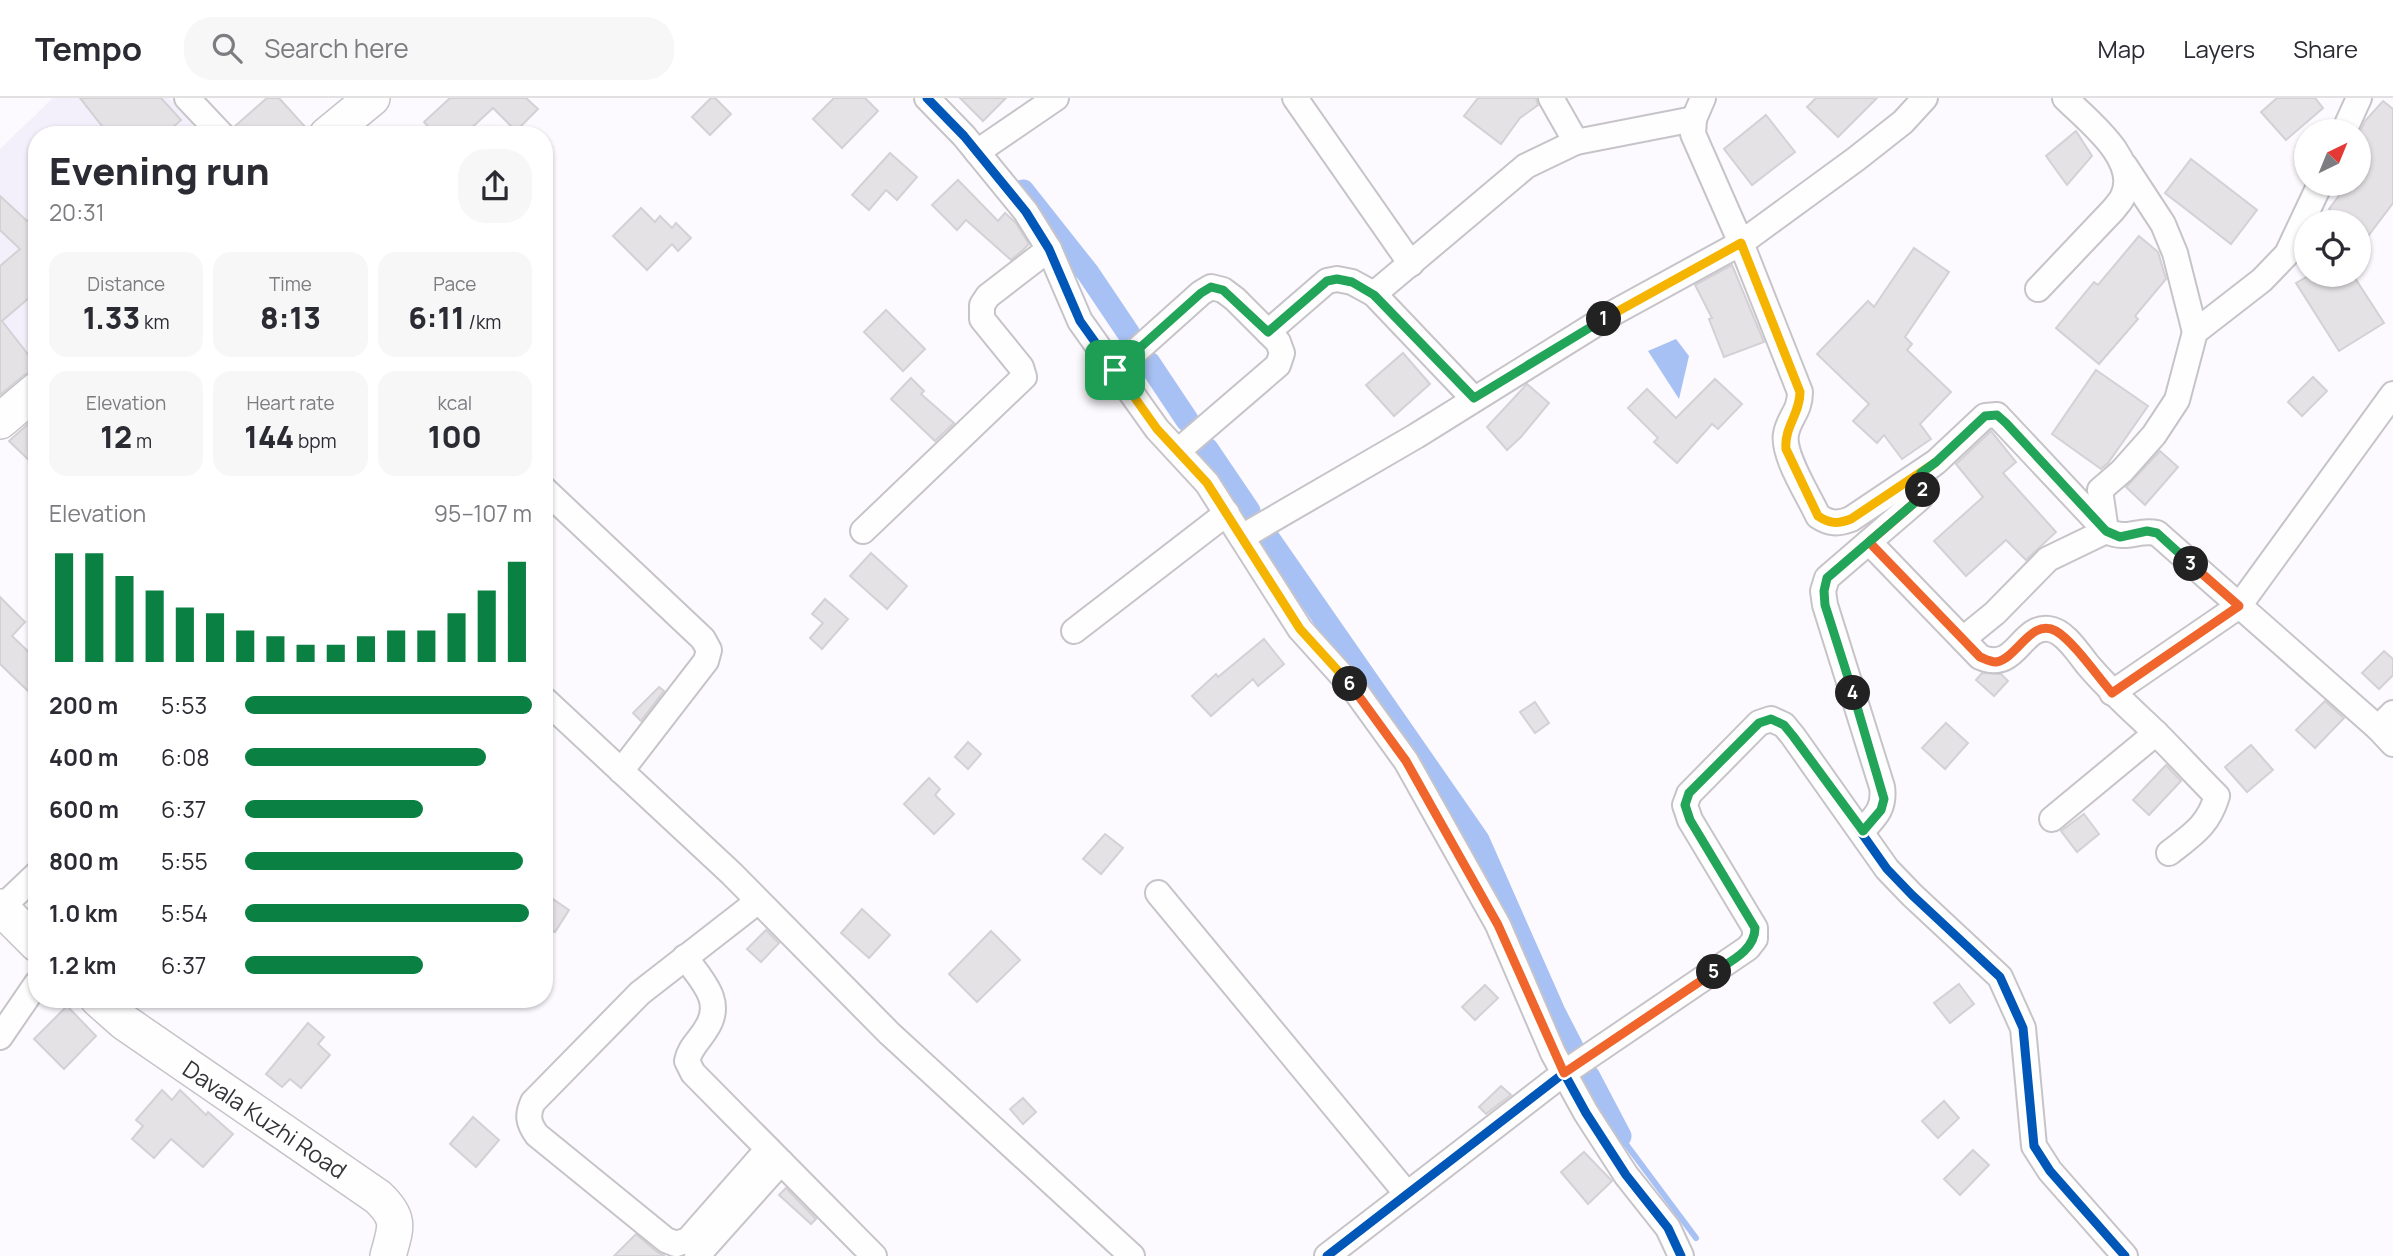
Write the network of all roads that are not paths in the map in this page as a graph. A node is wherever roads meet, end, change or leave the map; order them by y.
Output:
1 (187, 98) edge
2 (372, 98) edge
3 (927, 98) edge
4 (1056, 98) edge
5 (1295, 98) edge
6 (1550, 98) edge
7 (1925, 98) edge
8 (2065, 98) edge
9 (2360, 98) edge
10 (1698, 109) edge
11 (2350, 119) edge
12 (213, 126) edge
13 (338, 126) edge
14 (1576, 142) junction
15 (977, 152) junction
16 (2125, 166) junction
17 (2314, 196) edge
18 (1741, 243) junction
19 (1049, 249) junction
20 (1411, 264) junction
21 (2038, 289) dead end
22 (1374, 295) junction
23 (1268, 332) junction
24 (2195, 332) junction
25 (1115, 370) junction
26 (2393, 394) edge
27 (28, 398) edge
28 (1474, 398) junction
29 (0, 421) edge
30 (1178, 451) junction
31 (1936, 462) junction
32 (553, 497) edge
33 (1227, 513) junction
34 (863, 531) dead end
35 (2106, 531) junction
36 (1242, 537) junction
37 (1869, 542) junction
38 (2239, 606) junction
39 (1074, 631) dead end
40 (1963, 639) junction
41 (2112, 693) junction
42 (553, 707) edge
43 (2388, 728) edge
44 (2156, 733) junction
45 (621, 771) junction
46 (2052, 819) dead end
47 (1863, 831) junction
48 (2169, 853) dead end
49 (28, 882) edge
50 (1158, 893) dead end
51 (757, 902) junction
52 (0, 908) edge
53 (28, 935) edge
54 (685, 957) junction
55 (28, 997) edge
56 (108, 1008) edge
57 (0, 1037) edge
58 (1564, 1073) junction
59 (775, 1156) junction
60 (1407, 1194) junction
61 (388, 1256) edge
62 (697, 1256) edge
63 (874, 1256) edge
64 (1132, 1256) edge
65 (1327, 1256) edge
66 (1681, 1256) edge
67 (2125, 1256) edge

1 - 12 street
2 - 13 street
3 - 15 street
4 - 15 street
5 - 20 street
6 - 14 street
7 - 18 street
8 - 16 street
9 - 11 street
10 - 14 street
10 - 18 street
14 - 20 street
15 - 19 street
16 - 21 street
16 - 24 street
17 - 24 street
18 - 28 street
18 - 31 street
19 - 25 street
19 - 34 street
20 - 22 street
22 - 23 street
22 - 28 street
23 - 25 street
23 - 30 street
24 - 35 street
25 - 30 street
26 - 38 street
27 - 29 street
28 - 36 street
30 - 33 street
31 - 35 street
31 - 37 street
32 - 45 street
33 - 36 street
33 - 39 street
35 - 38 street
35 - 40 street
36 - 58 street
37 - 40 street
37 - 47 street
38 - 41 street
38 - 43 street
40 - 41 street
41 - 44 street
42 - 45 street
44 - 46 street
44 - 48 street
45 - 51 street
47 - 58 street
47 - 67 street
49 - 52 street
50 - 60 street
51 - 54 street
51 - 64 street
52 - 53 street
54 - 59 street
54 - 59 street
55 - 57 street
56 - 61 street, Davala Kuzhi Road
58 - 60 street
58 - 66 street
59 - 62 street
59 - 63 street
60 - 65 street

